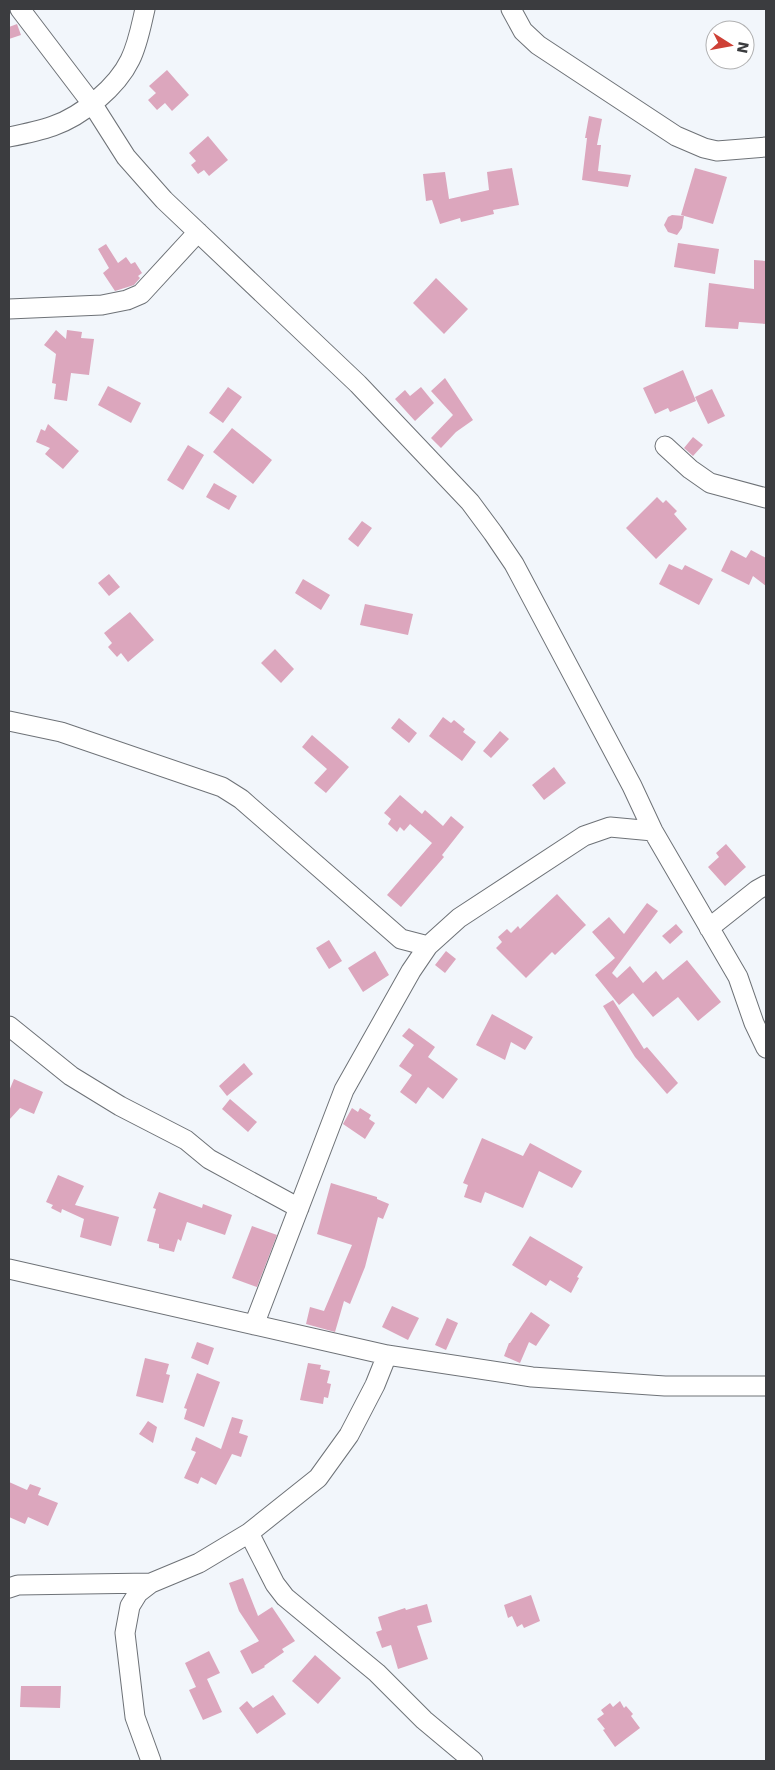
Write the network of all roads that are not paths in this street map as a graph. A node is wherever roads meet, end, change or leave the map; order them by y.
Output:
1 (20, 9) edge
2 (146, 9) edge
3 (511, 9) edge
4 (92, 105) junction
5 (9, 137) edge
6 (766, 147) edge
7 (198, 232) junction
8 (9, 309) edge
9 (665, 446) dead end
10 (766, 498) edge
11 (9, 721) edge
12 (653, 830) junction
13 (766, 885) edge
14 (709, 928) junction
15 (401, 939) junction
16 (428, 946) junction
17 (411, 971) junction
18 (9, 1026) edge
19 (766, 1048) edge
20 (299, 1208) junction
21 (9, 1269) edge
22 (254, 1325) junction
23 (387, 1355) junction
24 (766, 1386) edge
25 (249, 1533) junction
26 (151, 1583) junction
27 (9, 1588) edge
28 (152, 1761) edge
29 (473, 1761) edge

1 - 4 street
2 - 4 street
3 - 6 street
4 - 5 street
4 - 7 street
7 - 8 street
7 - 12 street
9 - 10 street
11 - 15 street
12 - 14 street
12 - 16 street
13 - 14 street
14 - 19 street
15 - 16 street
15 - 17 street
16 - 17 street
17 - 20 street
18 - 20 street
20 - 22 street
21 - 22 street
22 - 23 street
23 - 24 street
23 - 25 street
25 - 26 street
25 - 29 street
26 - 27 street
26 - 28 street

